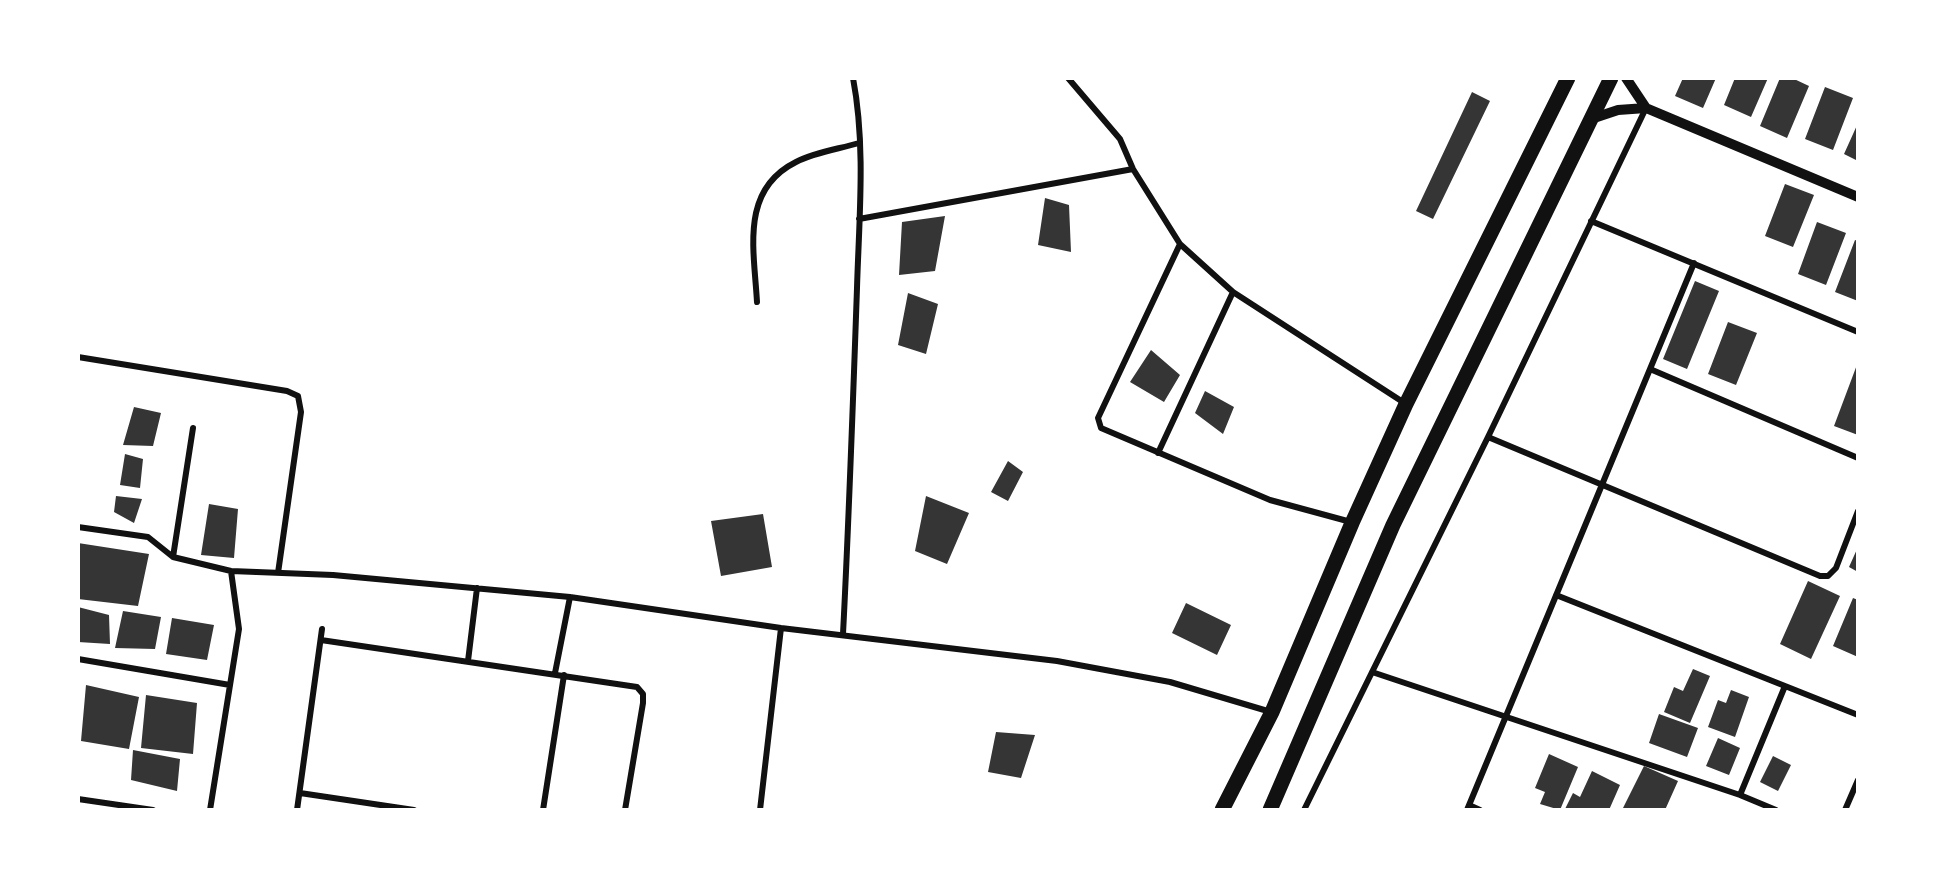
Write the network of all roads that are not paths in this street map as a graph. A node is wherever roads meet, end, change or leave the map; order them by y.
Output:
1 (853, 78) edge
2 (1068, 78) edge
3 (1568, 78) edge
4 (1611, 78) edge
5 (1626, 78) edge
6 (1646, 108) junction
7 (1591, 119) junction
8 (859, 143) junction
9 (1133, 169) junction
10 (1858, 197) edge
11 (859, 219) junction
12 (1592, 221) junction
13 (1180, 244) junction
14 (1694, 263) junction
15 (1233, 292) junction
16 (756, 302) dead end
17 (1858, 332) edge
18 (78, 357) edge
19 (1650, 369) junction
20 (1406, 404) junction
21 (193, 428) dead end
22 (1488, 437) junction
23 (1158, 453) junction
24 (1858, 458) edge
25 (1602, 485) junction
26 (1858, 511) edge
27 (1352, 523) junction
28 (78, 527) edge
29 (173, 557) junction
30 (231, 570) junction
31 (278, 573) junction
32 (477, 588) junction
33 (1556, 595) junction
34 (570, 597) junction
35 (781, 628) junction
36 (322, 629) dead end
37 (843, 634) junction
38 (321, 640) junction
39 (78, 659) edge
40 (468, 661) junction
41 (1372, 672) junction
42 (555, 673) junction
43 (564, 675) junction
44 (230, 685) junction
45 (1785, 686) junction
46 (1272, 712) junction
47 (1858, 716) edge
48 (1506, 717) junction
49 (1858, 780) edge
50 (300, 793) junction
51 (1740, 795) junction
52 (78, 799) edge
53 (1468, 808) edge
54 (153, 810) edge
55 (210, 810) edge
56 (297, 810) edge
57 (414, 810) edge
58 (543, 810) edge
59 (625, 810) edge
60 (760, 810) edge
61 (1222, 810) edge
62 (1270, 810) edge
63 (1304, 810) edge
64 (1480, 810) edge
65 (1776, 810) edge
66 (1845, 810) edge

1 - 8 street
2 - 9 street
3 - 20 main road
4 - 7 main road
5 - 6 street
6 - 7 street
6 - 10 street
6 - 12 street
7 - 62 main road
8 - 11 street
8 - 16 street
9 - 11 street
9 - 13 street
11 - 37 street
12 - 14 street
12 - 22 street
13 - 15 street
13 - 23 street
14 - 17 street
14 - 19 street
15 - 20 street
15 - 23 street
18 - 31 street
19 - 24 street
19 - 25 street
20 - 27 main road
21 - 29 street
22 - 25 street
22 - 41 street
23 - 27 street
25 - 26 street
25 - 33 street
27 - 46 main road
28 - 29 street
29 - 30 street
30 - 31 street
30 - 44 street
31 - 32 street
32 - 34 street
32 - 40 street
33 - 45 street
33 - 48 street
34 - 35 street
34 - 42 street
35 - 37 street
35 - 60 street
36 - 38 street
37 - 46 street
38 - 40 street
38 - 50 street
39 - 44 street
40 - 42 street
41 - 48 street
41 - 63 street
42 - 43 street
43 - 58 street
43 - 59 street
44 - 55 street
45 - 47 street
45 - 51 street
46 - 61 main road
48 - 51 street
48 - 53 street
49 - 66 street
50 - 56 street
50 - 57 street
51 - 65 street
52 - 54 street
53 - 64 street

